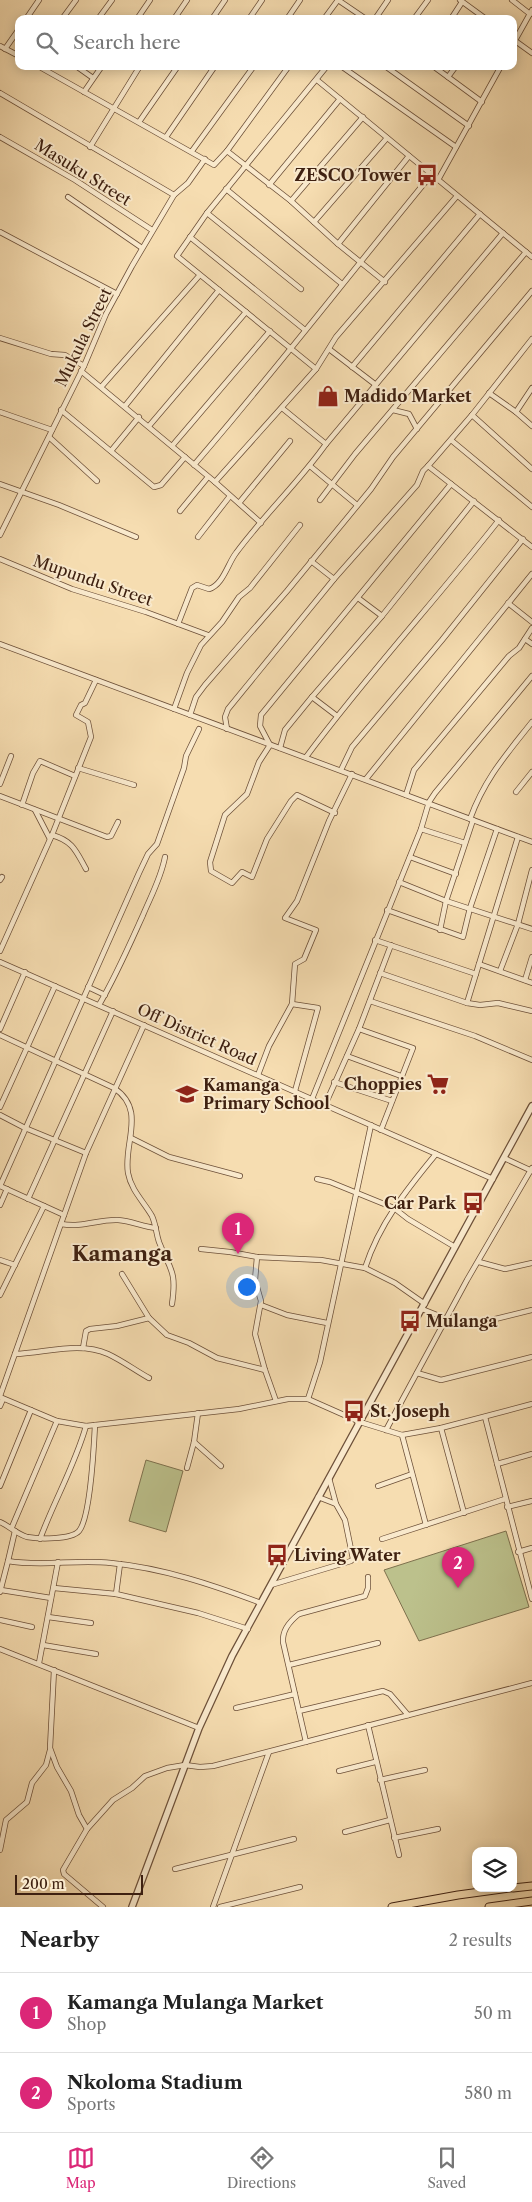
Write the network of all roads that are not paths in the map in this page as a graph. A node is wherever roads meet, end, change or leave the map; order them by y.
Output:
1 (39, 0) edge
2 (76, 0) edge
3 (112, 0) edge
4 (150, 0) edge
5 (187, 0) edge
6 (225, 0) edge
7 (262, 0) edge
8 (300, 0) edge
9 (338, 0) edge
10 (388, 0) edge
11 (428, 0) edge
12 (512, 0) edge
13 (461, 1) edge
14 (531, 12) edge
15 (29, 15) edge
16 (65, 15) edge
17 (101, 15) edge
18 (140, 15) edge
19 (177, 15) edge
20 (215, 15) edge
21 (251, 15) edge
22 (290, 15) edge
23 (327, 15) edge
24 (360, 15) edge
25 (378, 15) edge
26 (417, 15) edge
27 (453, 15) edge
28 (480, 15) edge
29 (15, 33) edge
30 (517, 36) edge
31 (517, 43) edge
32 (532, 46) edge
33 (2, 47) edge
34 (530, 52) edge
35 (15, 54) edge
36 (45, 70) edge
37 (82, 70) edge
38 (99, 70) edge
39 (137, 70) edge
40 (175, 70) edge
41 (212, 70) edge
42 (251, 70) edge
43 (286, 70) edge
44 (324, 70) edge
45 (347, 70) edge
46 (391, 70) edge
47 (438, 70) edge
48 (453, 70) edge
49 (499, 70) edge
50 (448, 77) junction
51 (93, 78) junction
52 (317, 80) junction
53 (84, 92) junction
54 (0, 93) edge
55 (340, 99) junction
56 (482, 102) junction
57 (113, 107) junction
58 (363, 117) junction
59 (139, 122) junction
60 (468, 126) junction
61 (0, 137) edge
62 (166, 137) junction
63 (387, 138) junction
64 (90, 147) junction
65 (456, 147) junction
66 (192, 151) junction
67 (227, 151) junction
68 (409, 156) junction
69 (205, 159) junction
70 (245, 166) junction
71 (432, 174) junction
72 (438, 180) junction
73 (269, 184) junction
74 (226, 189) junction
75 (174, 195) junction
76 (457, 196) junction
77 (68, 197) dead end
78 (291, 201) junction
79 (207, 213) junction
80 (480, 214) junction
81 (314, 222) junction
82 (152, 230) junction
83 (0, 232) edge
84 (503, 233) junction
85 (190, 237) junction
86 (338, 244) junction
87 (142, 248) junction
88 (526, 252) junction
89 (532, 257) edge
90 (360, 262) junction
91 (199, 276) junction
92 (385, 282) junction
93 (342, 284) junction
94 (300, 289) dead end
95 (219, 290) junction
96 (532, 292) edge
97 (117, 294) junction
98 (246, 312) junction
99 (305, 330) junction
100 (270, 331) junction
101 (0, 338) edge
102 (532, 339) edge
103 (291, 348) junction
104 (329, 349) junction
105 (84, 366) junction
106 (352, 367) junction
107 (316, 369) junction
108 (81, 371) junction
109 (376, 385) junction
110 (102, 386) junction
111 (532, 388) edge
112 (489, 393) junction
113 (125, 406) junction
114 (282, 408) junction
115 (61, 410) junction
116 (393, 410) junction
117 (0, 412) edge
118 (516, 412) junction
119 (472, 415) junction
120 (139, 417) junction
121 (149, 426) junction
122 (532, 426) edge
123 (417, 429) junction
124 (52, 430) junction
125 (49, 437) junction
126 (451, 440) junction
127 (290, 441) dead end
128 (326, 444) junction
129 (172, 446) junction
130 (111, 451) junction
131 (185, 457) junction
132 (194, 465) junction
133 (310, 466) junction
134 (428, 466) junction
135 (532, 468) edge
136 (208, 477) junction
137 (97, 482) dead end
138 (215, 482) junction
139 (0, 484) edge
140 (332, 484) junction
141 (451, 484) junction
142 (22, 492) junction
143 (230, 496) junction
144 (320, 500) dead end
145 (474, 501) junction
146 (239, 503) junction
147 (356, 505) junction
148 (532, 507) edge
149 (180, 511) dead end
150 (499, 520) junction
151 (261, 523) junction
152 (300, 525) dead end
153 (0, 535) edge
154 (136, 537) dead end
155 (198, 537) dead end
156 (523, 539) junction
157 (532, 547) edge
158 (0, 559) edge
159 (311, 561) junction
160 (532, 574) edge
161 (334, 579) junction
162 (358, 598) junction
163 (508, 603) junction
164 (382, 616) junction
165 (532, 622) edge
166 (178, 624) junction
167 (532, 628) edge
168 (208, 635) junction
169 (525, 639) junction
170 (532, 644) edge
171 (1, 646) edge
172 (532, 676) edge
173 (96, 680) junction
174 (312, 697) junction
175 (174, 709) junction
176 (190, 715) junction
177 (337, 716) junction
178 (532, 722) edge
179 (199, 729) dead end
180 (227, 729) junction
181 (270, 745) junction
182 (280, 748) junction
183 (11, 756) dead end
184 (306, 757) junction
185 (78, 768) junction
186 (341, 770) junction
187 (532, 772) edge
188 (352, 774) junction
189 (74, 776) junction
190 (366, 780) junction
191 (0, 784) edge
192 (134, 784) dead end
193 (516, 792) dead end
194 (406, 795) junction
195 (0, 796) edge
196 (429, 802) junction
197 (22, 806) junction
198 (35, 810) junction
199 (335, 813) junction
200 (58, 817) junction
201 (472, 819) junction
202 (118, 822) dead end
203 (421, 829) junction
204 (497, 829) junction
205 (532, 835) edge
206 (518, 836) junction
207 (51, 837) junction
208 (530, 841) edge
209 (465, 843) junction
210 (165, 857) dead end
211 (410, 857) junction
212 (86, 869) dead end
213 (532, 870) edge
214 (456, 874) junction
215 (399, 882) junction
216 (446, 901) junction
217 (470, 908) junction
218 (387, 910) junction
219 (493, 916) junction
220 (518, 924) junction
221 (532, 929) edge
222 (440, 930) junction
223 (375, 940) junction
224 (391, 945) junction
225 (0, 951) edge
226 (532, 957) edge
227 (0, 962) edge
228 (479, 964) junction
229 (500, 971) junction
230 (25, 972) junction
231 (380, 973) junction
232 (476, 974) junction
233 (525, 980) junction
234 (532, 983) edge
235 (55, 986) junction
236 (88, 987) junction
237 (105, 995) junction
238 (83, 998) junction
239 (370, 1001) junction
240 (467, 1003) junction
241 (292, 1004) junction
242 (99, 1005) junction
243 (113, 1011) junction
244 (532, 1011) edge
245 (144, 1025) junction
246 (0, 1029) edge
247 (359, 1029) junction
248 (0, 1036) edge
249 (27, 1047) junction
250 (347, 1056) junction
251 (57, 1060) junction
252 (532, 1060) edge
253 (84, 1074) junction
254 (258, 1075) junction
255 (401, 1076) junction
256 (334, 1082) junction
257 (114, 1088) junction
258 (295, 1091) junction
259 (312, 1099) junction
260 (392, 1101) junction
261 (324, 1105) junction
262 (532, 1106) edge
263 (0, 1107) edge
264 (0, 1116) edge
265 (371, 1126) junction
266 (25, 1128) junction
267 (381, 1130) junction
268 (132, 1138) junction
269 (54, 1141) junction
270 (86, 1153) junction
271 (436, 1154) junction
272 (504, 1158) junction
273 (531, 1170) edge
274 (240, 1176) dead end
275 (317, 1179) dead end
276 (493, 1179) junction
277 (7, 1189) junction
278 (358, 1193) junction
279 (28, 1199) junction
280 (0, 1205) edge
281 (44, 1206) junction
282 (394, 1208) junction
283 (64, 1215) junction
284 (61, 1224) junction
285 (156, 1228) junction
286 (456, 1247) junction
287 (201, 1249) dead end
288 (257, 1257) junction
289 (0, 1260) edge
290 (479, 1262) junction
291 (532, 1263) edge
292 (341, 1264) junction
293 (15, 1265) junction
294 (365, 1268) junction
295 (122, 1274) dead end
296 (0, 1295) edge
297 (172, 1304) dead end
298 (261, 1305) junction
299 (423, 1307) junction
300 (532, 1310) edge
301 (149, 1318) junction
302 (447, 1319) junction
303 (327, 1323) junction
304 (83, 1348) junction
305 (15, 1354) junction
306 (532, 1357) edge
307 (265, 1370) junction
308 (416, 1373) junction
309 (149, 1378) dead end
310 (1, 1397) edge
311 (308, 1398) junction
312 (276, 1401) junction
313 (532, 1404) edge
314 (0, 1406) edge
315 (31, 1410) junction
316 (198, 1413) junction
317 (485, 1417) junction
318 (58, 1421) junction
319 (360, 1422) junction
320 (95, 1425) junction
321 (86, 1426) junction
322 (441, 1428) junction
323 (386, 1430) junction
324 (402, 1435) junction
325 (194, 1442) junction
326 (532, 1454) edge
327 (497, 1464) junction
328 (221, 1466) dead end
329 (187, 1468) dead end
330 (412, 1474) junction
331 (329, 1478) junction
332 (0, 1486) edge
333 (378, 1486) dead end
334 (318, 1497) junction
335 (506, 1499) junction
336 (532, 1501) edge
337 (336, 1504) junction
338 (507, 1507) junction
339 (464, 1513) junction
340 (0, 1522) edge
341 (426, 1525) junction
342 (13, 1529) junction
343 (40, 1539) junction
344 (382, 1539) dead end
345 (532, 1548) edge
346 (518, 1552) junction
347 (8, 1562) junction
348 (58, 1562) junction
349 (120, 1564) junction
350 (368, 1578) dead end
351 (271, 1585) junction
352 (54, 1588) junction
353 (0, 1591) edge
354 (116, 1594) junction
355 (51, 1598) junction
356 (532, 1599) edge
357 (261, 1603) junction
358 (48, 1616) junction
359 (0, 1620) edge
360 (91, 1622) dead end
361 (32, 1627) dead end
362 (248, 1629) junction
363 (378, 1644) dead end
364 (43, 1645) junction
365 (0, 1649) edge
366 (96, 1654) dead end
367 (39, 1664) junction
368 (289, 1665) junction
369 (54, 1670) junction
370 (532, 1683) edge
371 (294, 1694) junction
372 (236, 1708) dead end
373 (299, 1711) junction
374 (408, 1715) junction
375 (368, 1726) junction
376 (199, 1728) junction
377 (306, 1742) junction
378 (50, 1748) junction
379 (268, 1752) junction
380 (375, 1762) junction
381 (185, 1765) junction
382 (425, 1770) dead end
383 (339, 1771) dead end
384 (380, 1780) junction
385 (390, 1820) junction
386 (438, 1828) dead end
387 (87, 1829) junction
388 (345, 1832) dead end
389 (294, 1838) dead end
390 (394, 1838) junction
391 (0, 1850) edge
392 (231, 1855) junction
393 (399, 1856) dead end
394 (175, 1869) dead end
395 (532, 1886) edge
396 (300, 1887) dead end
397 (517, 1888) edge
398 (481, 1892) edge
399 (532, 1901) edge
400 (103, 1907) edge
401 (132, 1907) edge
402 (213, 1907) edge
403 (220, 1907) edge
404 (392, 1907) edge
405 (489, 1907) edge

1 - 15 street
2 - 16 street
3 - 17 street
4 - 18 street
5 - 19 street
6 - 20 street
7 - 21 street
8 - 22 street
9 - 23 street
9 - 24 street
10 - 25 street
11 - 26 street
12 - 14 street
13 - 27 street
13 - 28 street
14 - 30 street
29 - 33 street
31 - 34 street
32 - 34 street
33 - 35 street
36 - 53 street
37 - 51 street
38 - 51 street
39 - 57 street
40 - 59 street
41 - 62 street
42 - 66 street
43 - 67 street
44 - 52 street
45 - 65 street
46 - 60 street
47 - 50 street
48 - 50 street
49 - 56 street
50 - 56 street
51 - 53 street
52 - 55 street
52 - 70 street
53 - 57 street
54 - 64 street
55 - 58 street
55 - 73 street
56 - 60 street
57 - 59 street
57 - 64 street
58 - 63 street
58 - 78 street
59 - 62 street
60 - 65 street
61 - 82 street, Masuku Street
62 - 66 street
63 - 68 street
63 - 81 street
64 - 75 street
65 - 72 street
66 - 69 street
67 - 69 street
67 - 70 street
68 - 71 street
68 - 86 street
69 - 75 street, Mukula Street
70 - 73 street
70 - 74 street
71 - 72 street
71 - 90 street
72 - 76 street
73 - 78 street
74 - 79 street
74 - 93 street
75 - 82 street, Mukula Street
76 - 80 street
76 - 92 street
77 - 87 street
78 - 81 street
79 - 85 street
79 - 94 street
80 - 84 street
80 - 106 street
81 - 86 street
82 - 87 street, Mukula Street
83 - 97 street
84 - 88 street
84 - 109 street
85 - 91 street
85 - 99 street
86 - 90 street
87 - 97 street, Mukula Street
88 - 89 street
88 - 116 street
90 - 92 street
90 - 93 street
91 - 95 street
91 - 110 street
92 - 104 street
93 - 99 street
95 - 98 street
95 - 113 street
96 - 123 street
97 - 105 street, Mukula Street
98 - 100 street
98 - 121 street
99 - 103 street
100 - 103 street
100 - 129 street
101 - 105 street
102 - 112 street
103 - 107 street
103 - 132 street
104 - 106 street
104 - 107 street
105 - 108 street, Mukula Street
106 - 109 street
107 - 114 street
108 - 110 street
108 - 115 street, Mukula Street
109 - 128 street
110 - 113 street
111 - 118 street
112 - 118 street
112 - 119 street
113 - 120 street
114 - 128 street
114 - 138 street
115 - 124 street, Mukula Street
115 - 130 street
116 - 123 street
116 - 140 street
117 - 124 street
118 - 122 street
119 - 126 street
119 - 135 street
120 - 121 street
120 - 130 street
121 - 129 street
123 - 147 street
124 - 125 street, Mukula Street
125 - 137 street
125 - 142 street, Mukula Street
126 - 134 street
126 - 148 street
127 - 146 street
128 - 133 street
129 - 131 street
130 - 131 street
131 - 132 street
132 - 136 street
133 - 140 street
133 - 151 street
134 - 141 street
134 - 161 street
136 - 138 street
136 - 149 street
138 - 143 street
139 - 142 street
140 - 144 street
140 - 147 street
141 - 145 street
141 - 162 street
142 - 153 street, Mukula Street
142 - 154 street
143 - 146 street
143 - 155 street
145 - 150 street
145 - 164 street
146 - 151 street
147 - 159 street
150 - 156 street
150 - 177 street
151 - 166 street
152 - 168 street
156 - 157 street
156 - 186 street
158 - 166 street, Mupundu Street
159 - 161 street
159 - 176 street
160 - 163 street
161 - 180 street
162 - 164 street
162 - 181 street
163 - 165 street
163 - 190 street
164 - 174 street
166 - 168 street, Mupundu Street
167 - 169 street
168 - 175 street
169 - 170 street
169 - 194 street
171 - 173 street
172 - 196 street
173 - 175 street
173 - 185 street
174 - 177 street
174 - 182 street
175 - 176 street
176 - 180 street
177 - 184 street
178 - 201 street
179 - 236 street
180 - 181 street
181 - 182 street
181 - 199 street
182 - 184 street
183 - 191 street
184 - 186 street
185 - 189 street
185 - 192 street
186 - 188 street
187 - 193 street
188 - 190 street
188 - 199 street
189 - 197 street
189 - 200 street
190 - 194 street
194 - 196 street
195 - 197 street
196 - 201 street
196 - 203 street
197 - 198 street
198 - 200 street
198 - 207 street
199 - 241 street
200 - 202 street
200 - 207 street
201 - 204 street
201 - 209 street
203 - 209 street
203 - 211 street
204 - 206 street
204 - 217 street
205 - 208 street
206 - 208 street
206 - 219 street
207 - 212 street
207 - 225 street
209 - 214 street
210 - 237 street
211 - 214 street
211 - 215 street
213 - 220 street
214 - 216 street
215 - 216 street
215 - 218 street
216 - 217 street
216 - 222 street
217 - 219 street
217 - 222 street
218 - 222 street
218 - 223 street
219 - 220 street
219 - 228 street
220 - 221 street
220 - 229 street
223 - 224 street
223 - 259 street
224 - 231 street
224 - 232 street
226 - 233 street
227 - 230 street, Off District Road
228 - 229 street
228 - 232 street
229 - 233 street
230 - 235 street, Off District Road
230 - 246 street
231 - 239 street
231 - 240 street
232 - 240 street
233 - 234 street
235 - 238 street, Off District Road
235 - 249 street
236 - 237 street
236 - 238 street
237 - 242 street
238 - 242 street, Off District Road
238 - 251 street
239 - 247 street
239 - 252 street
240 - 244 street
241 - 254 street
241 - 258 street
242 - 243 street, Off District Road
243 - 245 street, Off District Road
243 - 253 street
245 - 254 street, Off District Road
245 - 257 street
247 - 250 street
247 - 255 street
248 - 249 street
249 - 251 street
249 - 263 street
250 - 255 street
250 - 256 street
251 - 253 street
251 - 266 street
253 - 257 street
253 - 269 street
254 - 258 street, Off District Road
255 - 260 street
256 - 260 street
256 - 261 street
257 - 268 street
257 - 270 street
258 - 259 street, Off District Road
259 - 261 street, Off District Road
260 - 267 street
261 - 265 street, Off District Road
262 - 272 street
264 - 266 street
265 - 267 street, Off District Road
265 - 278 street
266 - 269 street
266 - 277 street
267 - 271 street, Off District Road
268 - 274 street
268 - 285 street
269 - 270 street
269 - 279 street
270 - 283 street
271 - 276 street, Off District Road
271 - 282 street
272 - 273 street
272 - 276 street
273 - 290 street
275 - 278 street
276 - 286 street
277 - 279 street
277 - 280 street
278 - 282 street
278 - 292 street
279 - 281 street
281 - 283 street
281 - 293 street
282 - 286 street
282 - 294 street
283 - 284 street
284 - 285 street
284 - 305 street
285 - 297 street
286 - 299 street
287 - 288 street
288 - 292 street
288 - 298 street
289 - 293 street
290 - 291 street
290 - 302 street
292 - 294 street
292 - 303 street
293 - 296 street
294 - 299 street
295 - 301 street
298 - 303 street
298 - 307 street
299 - 302 street
299 - 319 street
300 - 302 street
301 - 304 street
301 - 307 street
302 - 308 street
303 - 311 street
304 - 305 street
304 - 309 street
305 - 310 street
306 - 308 street
307 - 312 street
308 - 323 street
310 - 314 street
310 - 315 street
311 - 312 street
311 - 319 street
312 - 316 street
313 - 317 street
315 - 318 street
315 - 332 street
316 - 320 street
316 - 325 street
317 - 322 street
317 - 327 street
318 - 321 street
318 - 342 street
319 - 323 street
319 - 331 street
320 - 321 street
320 - 343 street
321 - 343 street
322 - 324 street
322 - 339 street
323 - 324 street
324 - 330 street
325 - 328 street
325 - 329 street
326 - 327 street
327 - 335 street
330 - 333 street
330 - 341 street
331 - 334 street
331 - 337 street
334 - 337 street
334 - 351 street
335 - 338 street
335 - 339 street
336 - 338 street
337 - 351 street
338 - 346 street
339 - 341 street
340 - 342 street
341 - 344 street
342 - 343 street
342 - 347 street
345 - 346 street
346 - 356 street
347 - 348 street
347 - 353 street
348 - 349 street
348 - 352 street
349 - 354 street
349 - 357 street
350 - 368 street
351 - 357 street
352 - 354 street
352 - 355 street
353 - 355 street
354 - 362 street
355 - 358 street
357 - 362 street
358 - 360 street
358 - 364 street
359 - 361 street
362 - 376 street
363 - 368 street
364 - 366 street
364 - 367 street
365 - 367 street
367 - 369 street
368 - 371 street
369 - 376 street
369 - 378 street
370 - 374 street
371 - 372 street
371 - 373 street
373 - 374 street
373 - 377 street
374 - 375 street
375 - 377 street
375 - 380 street
376 - 381 street
377 - 379 street
378 - 387 street
378 - 391 street
379 - 381 street
379 - 392 street
380 - 383 street
380 - 384 street
381 - 387 street
381 - 401 street
382 - 384 street
384 - 385 street
385 - 388 street
385 - 390 street
386 - 390 street
387 - 400 street
389 - 392 street
390 - 393 street
392 - 394 street
392 - 402 street
395 - 397 main road
396 - 403 street
398 - 404 main road
399 - 405 main road

